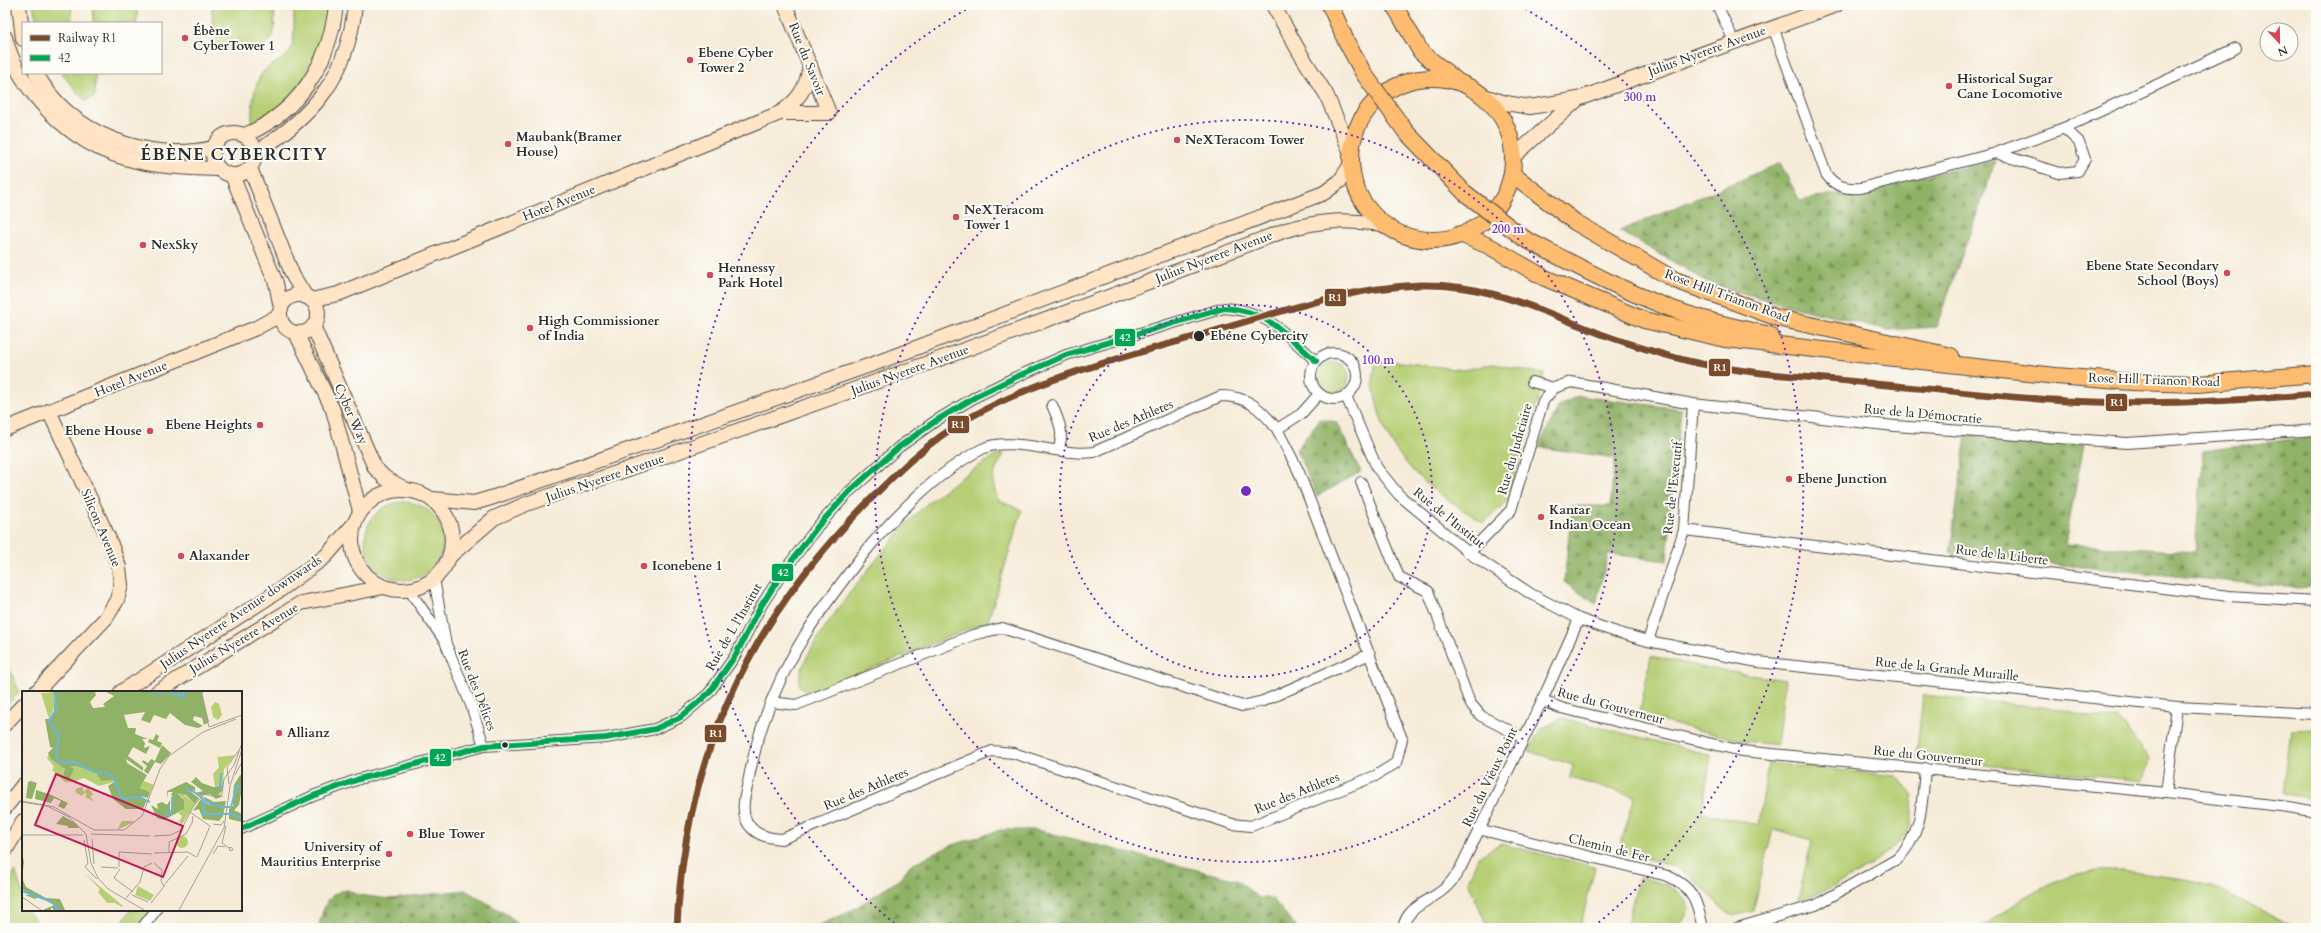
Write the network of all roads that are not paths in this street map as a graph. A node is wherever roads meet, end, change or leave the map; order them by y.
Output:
1 (19, 5) edge
2 (336, 5) edge
3 (355, 5) edge
4 (785, 5) edge
5 (1273, 5) edge
6 (1330, 5) edge
7 (1394, 5) edge
8 (1717, 5) edge
9 (1836, 5) edge
10 (1773, 27) junction
11 (22, 30) edge
12 (5, 37) edge
13 (1734, 41) junction
14 (2236, 48) dead end
15 (810, 65) junction
16 (37, 74) edge
17 (1459, 82) junction
18 (1483, 96) junction
19 (1578, 99) junction
20 (780, 113) junction
21 (829, 113) joint
22 (2064, 128) junction
23 (244, 135) junction
24 (213, 148) junction
25 (255, 153) junction
26 (1996, 153) junction
27 (1513, 157) junction
28 (1351, 158) junction
29 (250, 168) junction
30 (219, 169) junction
31 (1512, 174) junction
32 (232, 175) junction
33 (1383, 224) junction
34 (1460, 234) junction
35 (338, 294) junction
36 (309, 298) junction
37 (286, 320) junction
38 (316, 321) junction
39 (1862, 355) junction
40 (1316, 361) junction
41 (2039, 374) junction
42 (2316, 374) edge
43 (1532, 382) dead end
44 (1554, 388) junction
45 (1319, 394) junction
46 (1346, 396) junction
47 (1693, 404) junction
48 (1052, 405) dead end
49 (49, 411) junction
50 (5, 429) edge
51 (1277, 429) junction
52 (2316, 430) edge
53 (1058, 450) junction
54 (1361, 482) dead end
55 (405, 489) junction
56 (433, 499) junction
57 (360, 511) junction
58 (354, 524) junction
59 (1684, 530) junction
60 (1469, 553) junction
61 (450, 556) junction
62 (434, 579) junction
63 (384, 587) junction
64 (409, 590) junction
65 (2316, 601) edge
66 (1579, 620) junction
67 (1648, 641) junction
68 (446, 644) junction
69 (1370, 654) junction
70 (37, 691) edge
71 (123, 691) edge
72 (159, 691) edge
73 (771, 702) junction
74 (1542, 702) junction
75 (22, 706) edge
76 (2177, 707) junction
77 (2316, 714) edge
78 (5, 724) edge
79 (1524, 738) junction
80 (484, 746) junction
81 (1925, 768) junction
82 (22, 786) edge
83 (2166, 793) junction
84 (5, 808) edge
85 (2316, 812) edge
86 (22, 823) edge
87 (242, 829) edge
88 (1478, 829) junction
89 (5, 851) edge
90 (155, 911) edge
91 (142, 928) edge
92 (1403, 928) edge
93 (1703, 928) edge
94 (1737, 928) edge

1 - 11 main road
2 - 23 main road
3 - 25 main road
4 - 15 main road, Rue du Savoir
5 - 28 main road
6 - 39 main road, bridge
7 - 17 main road
8 - 13 street
9 - 10 main road, Julius Nyerere Avenue
10 - 13 main road, Julius Nyerere Avenue
10 - 26 street
12 - 30 main road
13 - 19 main road, Julius Nyerere Avenue
14 - 22 street
15 - 20 main road, Hotel Avenue
15 - 21 main road, Rue du Savoir
16 - 24 main road
17 - 18 main road, Julius Nyerere Avenue
17 - 28 main road, Julius Nyerere Avenue
18 - 19 main road, Julius Nyerere Avenue
18 - 27 main road, Julius Nyerere Avenue
19 - 27 main road, Julius Nyerere Avenue
20 - 21 main road, Hotel Avenue
20 - 35 main road, Hotel Avenue
22 - 26 street
22 - 26 street
23 - 24 main road
23 - 25 main road
24 - 30 main road
25 - 29 main road
27 - 31 main road, Julius Nyerere Avenue
28 - 33 main road, Julius Nyerere Avenue
28 - 56 main road, Julius Nyerere Avenue
29 - 32 main road
29 - 36 main road
30 - 32 main road
31 - 34 main road, Julius Nyerere Avenue
31 - 41 main road, Rose Hill Trianon Road
32 - 37 main road, Cyber Way
33 - 34 main road, Julius Nyerere Avenue
33 - 61 main road, Julius Nyerere Avenue
34 - 39 main road
35 - 36 main road, Hotel Avenue
35 - 38 main road, Hotel Avenue
36 - 37 main road
36 - 38 main road
37 - 38 main road
37 - 49 main road, Hotel Avenue
37 - 57 main road, Cyber Way
38 - 55 main road, Cyber Way
39 - 41 main road, Rose Hill Trianon Road
40 - 45 street
40 - 46 street
40 - 80 street, Rue de L l'Institut
41 - 42 main road, Rose Hill Trianon Road
43 - 44 street
44 - 47 street, Rue de la Démocratie
44 - 60 street, Rue du Judiciaire
45 - 46 street
45 - 51 street
46 - 60 street, Rue de l'Institut
47 - 52 street, Rue de la Démocratie
47 - 59 street, Rue de l'Executif
48 - 53 street
49 - 50 main road, Hotel Avenue
49 - 70 main road, Silicon Avenue
51 - 53 street, Rue des Athletes
51 - 69 street, Rue des Athletes
53 - 73 street, Rue des Athletes
54 - 79 street
55 - 56 main road
55 - 57 main road
56 - 61 main road
57 - 58 main road
58 - 63 main road
58 - 71 main road, Julius Nyerere Avenue downwards
59 - 65 street, Rue de la Liberte
59 - 67 street, Rue de l'Executif
60 - 66 street, Rue de l'Institut
61 - 62 main road
62 - 64 main road
62 - 68 street, Rue des Délices
63 - 64 main road
63 - 72 main road, Julius Nyerere Avenue
64 - 68 street, Rue des Délices
66 - 67 street, Rue de la Grande Muraille
66 - 74 street, Rue du Vieux Point
67 - 76 street, Rue de la Grande Muraille
68 - 80 street, Rue des Délices
69 - 73 street
69 - 73 street, Rue des Athletes
74 - 79 street, Rue du Vieux Point
74 - 81 street, Rue du Gouverneur
75 - 78 main road
76 - 77 street, Rue de la Grande Muraille
76 - 83 street
79 - 88 street, Rue du Vieux Point
80 - 87 street, Rue de L l'Institut
81 - 83 street, Rue du Gouverneur
81 - 94 street
82 - 84 main road
83 - 85 street, Rue du Gouverneur
86 - 89 main road
88 - 92 street, Rue du Vieux Point
88 - 93 street, Chemin de Fer
90 - 91 street

